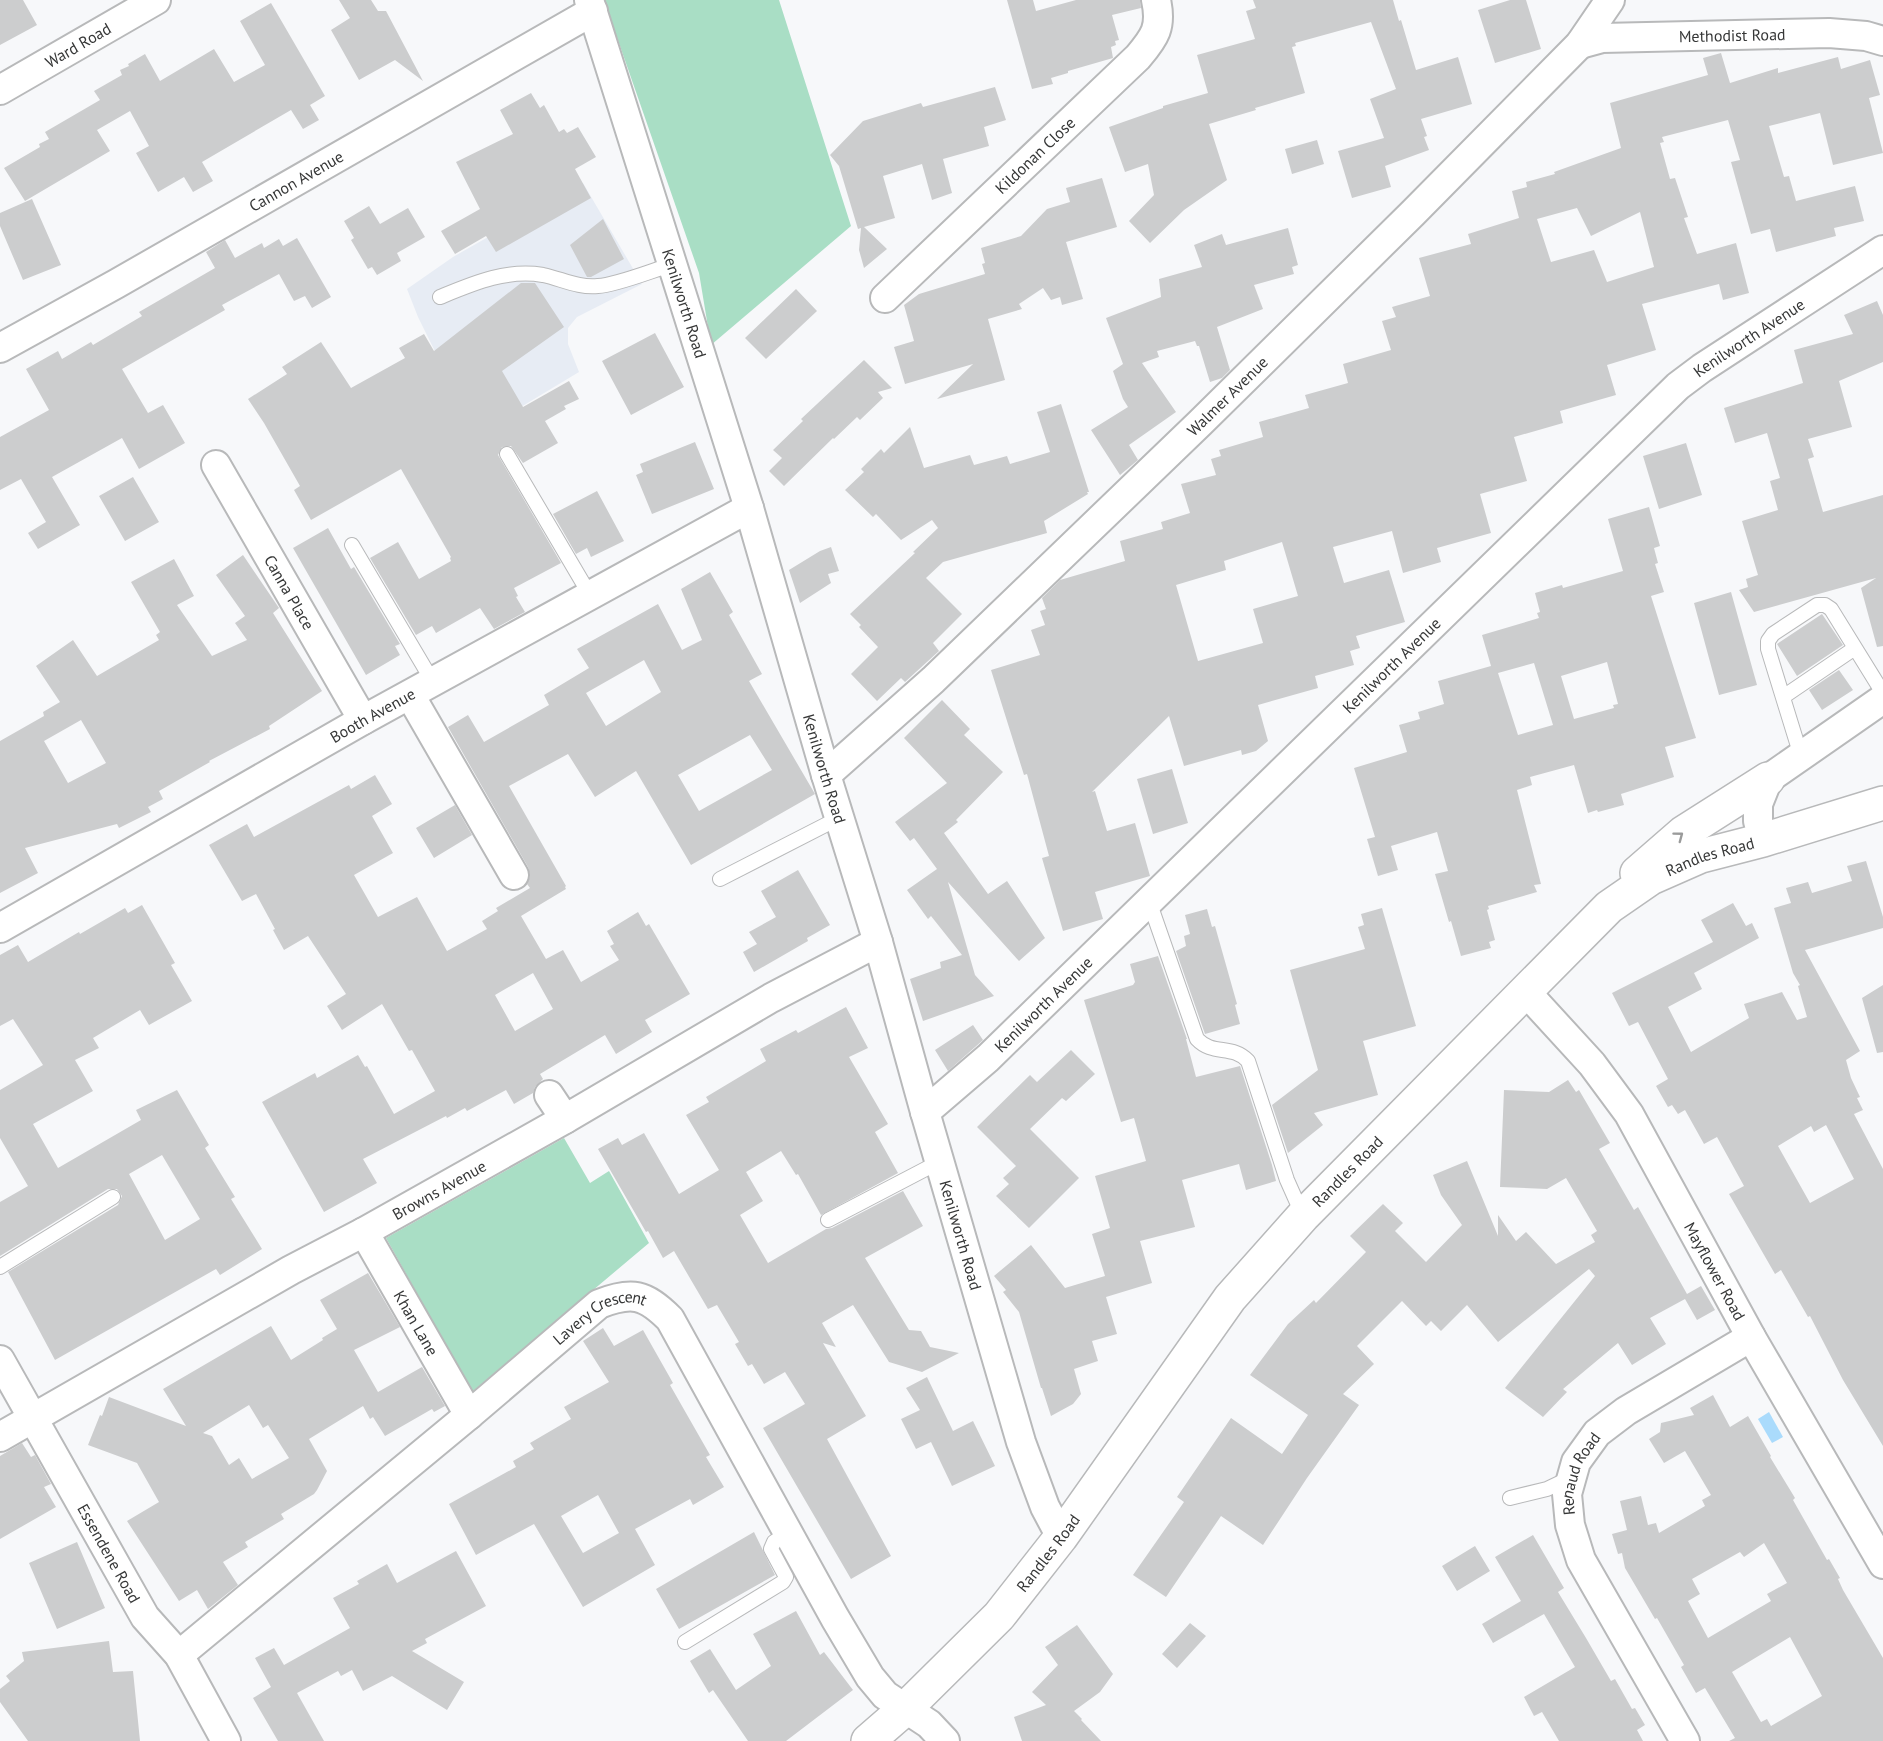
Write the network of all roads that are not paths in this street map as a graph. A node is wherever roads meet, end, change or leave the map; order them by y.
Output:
1 (156, 0) edge
2 (1156, 0) edge
3 (1610, 0) edge
4 (591, 5) edge
5 (123, 8) edge
6 (1883, 40) edge
7 (1580, 44) junction
8 (0, 90) edge
9 (1883, 250) edge
10 (674, 264) junction
11 (440, 297) dead end
12 (885, 298) dead end
13 (0, 348) edge
14 (507, 454) dead end
15 (216, 465) dead end
16 (750, 508) junction
17 (352, 545) dead end
18 (590, 595) junction
19 (1855, 648) junction
20 (421, 688) junction
21 (1883, 693) edge
22 (1783, 697) junction
23 (1883, 699) edge
24 (363, 720) junction
25 (1802, 756) junction
26 (826, 774) junction
27 (1768, 779) junction
28 (1883, 803) edge
29 (839, 818) junction
30 (1763, 840) junction
31 (514, 876) dead end
32 (720, 879) dead end
33 (1149, 901) junction
34 (1609, 907) junction
35 (0, 928) edge
36 (878, 942) junction
37 (1526, 992) junction
38 (549, 1095) dead end
39 (925, 1112) junction
40 (565, 1119) junction
41 (939, 1162) junction
42 (113, 1197) dead end
43 (1303, 1216) junction
44 (828, 1220) dead end
45 (364, 1232) junction
46 (0, 1267) edge
47 (1751, 1337) junction
48 (0, 1360) edge
49 (469, 1415) junction
50 (33, 1418) junction
51 (0, 1437) edge
52 (1572, 1477) junction
53 (1510, 1498) dead end
54 (788, 1533) junction
55 (1061, 1537) junction
56 (1883, 1564) edge
57 (685, 1642) dead end
58 (179, 1655) junction
59 (906, 1708) junction
60 (226, 1741) edge
61 (868, 1741) edge
62 (945, 1741) edge
63 (1685, 1741) edge

1 - 5 street, Ward Road
2 - 12 street, Kildonan Close
3 - 7 street, Walmer Avenue
4 - 10 street, Kenilworth Road
4 - 13 street, Cannon Avenue
5 - 8 street, Ward Road
6 - 7 street, Methodist Road
7 - 26 street, Walmer Avenue
9 - 33 street, Kenilworth Avenue
10 - 11 lane
10 - 16 street, Kenilworth Road
14 - 18 lane
15 - 24 street, Canna Place
16 - 18 street, Booth Avenue
16 - 26 street, Kenilworth Road
17 - 20 lane
18 - 20 street, Booth Avenue
19 - 21 lane
19 - 22 lane
19 - 22 lane
20 - 24 street, Booth Avenue
20 - 31 street
22 - 25 lane
23 - 25 street
24 - 35 street, Booth Avenue
25 - 27 street
26 - 29 street, Kenilworth Road
27 - 30 street, Randles Road
34 -> 27 street
28 - 30 street
29 - 32 lane
29 - 36 street, Kenilworth Road
30 - 34 street, Randles Road
33 - 39 street, Kenilworth Avenue
33 - 43 lane
34 - 37 street, Randles Road
36 - 39 street, Kenilworth Road
36 - 40 street, Browns Avenue
37 - 43 street, Randles Road
37 - 47 street, Mayflower Road
38 - 40 street
39 - 41 street, Kenilworth Road
40 - 45 street, Browns Avenue
41 - 44 lane
41 - 55 street, Kenilworth Road
42 - 46 lane
43 - 55 street, Randles Road
45 - 49 street, Khan Lane
45 - 50 street, Browns Avenue
47 - 52 street, Renaud Road
47 - 56 street, Mayflower Road
48 - 50 street, Essendene Road
49 - 54 street, Lavery Crescent
49 - 58 street, Lavery Crescent
50 - 51 street, Browns Avenue
50 - 58 street, Essendene Road
52 - 53 lane
52 - 63 street, Renaud Road
54 - 57 lane
54 - 59 street, Lavery Crescent
55 - 59 street, Randles Road
58 - 60 street, Essendene Road
59 - 61 street, Randles Road
59 - 62 street, Lavery Crescent

